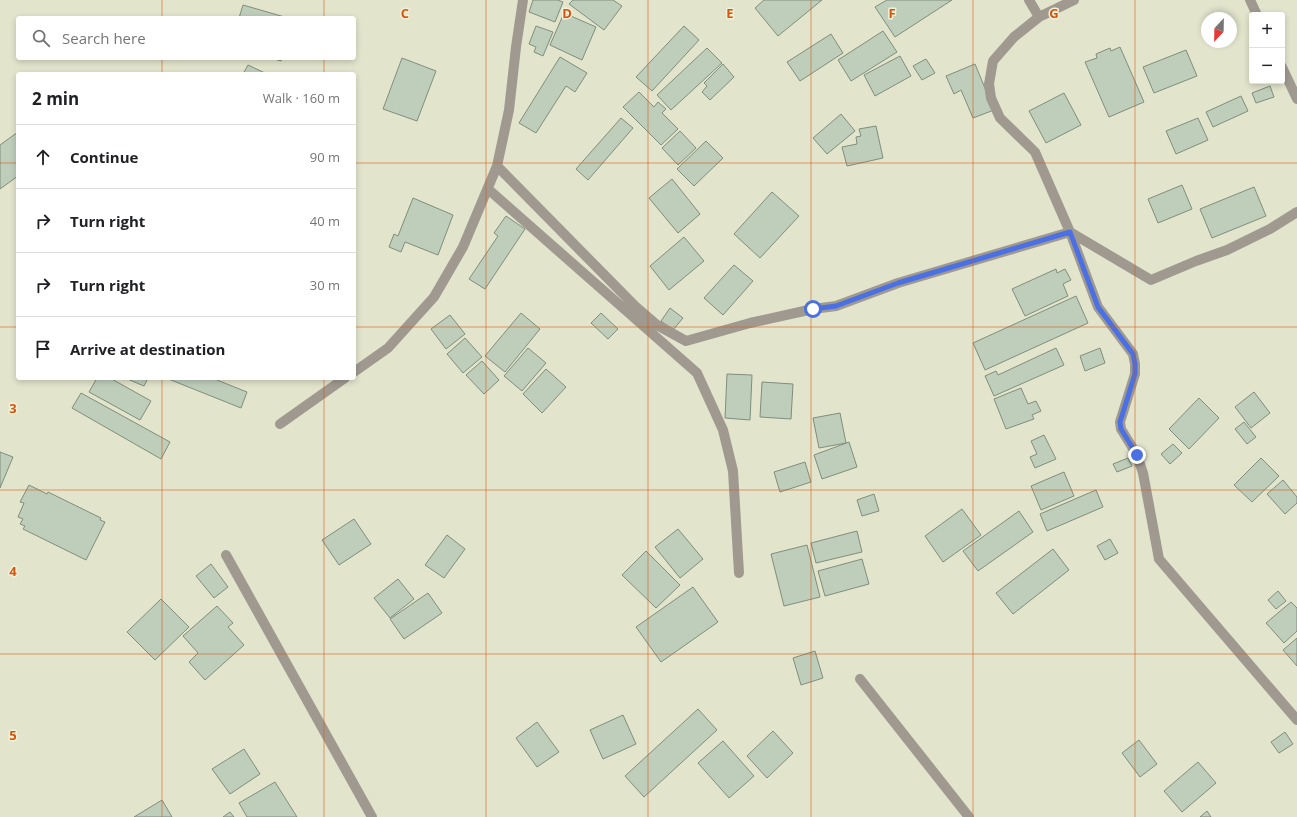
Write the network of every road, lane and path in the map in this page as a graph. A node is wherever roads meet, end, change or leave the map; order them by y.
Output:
1 (523, 0) edge
2 (1029, 0) edge
3 (1074, 0) edge
4 (1250, 0) edge
5 (1256, 12) edge
6 (1039, 17) junction
7 (1285, 73) edge
8 (1297, 99) edge
9 (497, 166) junction
10 (488, 189) junction
11 (1297, 212) edge
12 (1070, 232) junction
13 (356, 371) edge
14 (342, 380) edge
15 (280, 424) dead end
16 (226, 555) dead end
17 (738, 573) dead end
18 (860, 680) dead end
19 (1297, 720) edge
20 (372, 817) edge
21 (969, 817) edge

1 - 9 street
2 - 6 street
3 - 6 street
4 - 5 street
6 - 12 street
7 - 8 street
9 - 10 street
9 - 12 street
10 - 13 street
10 - 17 street
11 - 12 street
12 - 19 street
14 - 15 street
16 - 20 street
18 - 21 street

